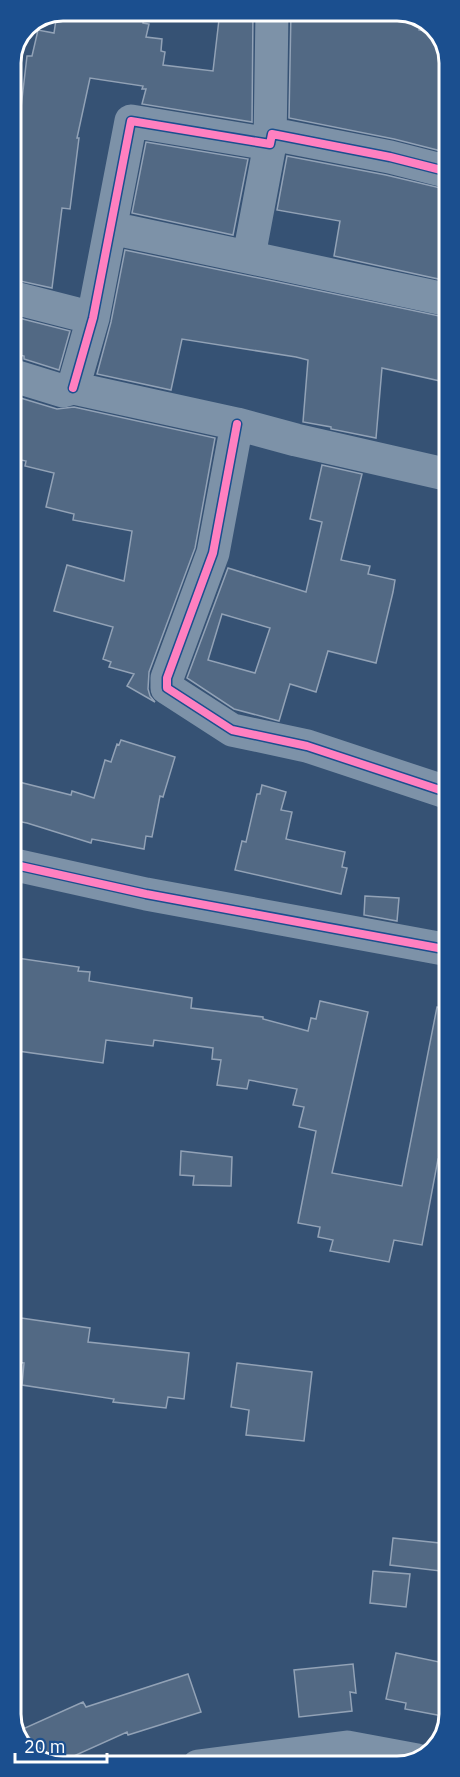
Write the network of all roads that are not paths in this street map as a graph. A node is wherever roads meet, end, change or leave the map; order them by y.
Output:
1 (272, 21) edge
2 (270, 144) junction
3 (439, 169) edge
4 (111, 228) junction
5 (249, 256) junction
6 (439, 298) edge
7 (21, 300) edge
8 (93, 318) junction
9 (21, 378) edge
10 (73, 388) junction
11 (237, 424) junction
12 (439, 473) edge
13 (439, 790) edge
14 (21, 866) edge
15 (439, 948) edge
16 (280, 1756) edge
17 (393, 1756) edge

1 - 2 street
2 - 3 street
2 - 4 street
2 - 5 street
4 - 5 street
4 - 8 street
5 - 6 street
7 - 8 street
8 - 10 street
9 - 10 street
10 - 11 street
11 - 12 street
11 - 13 street
14 - 15 street
16 - 17 street

